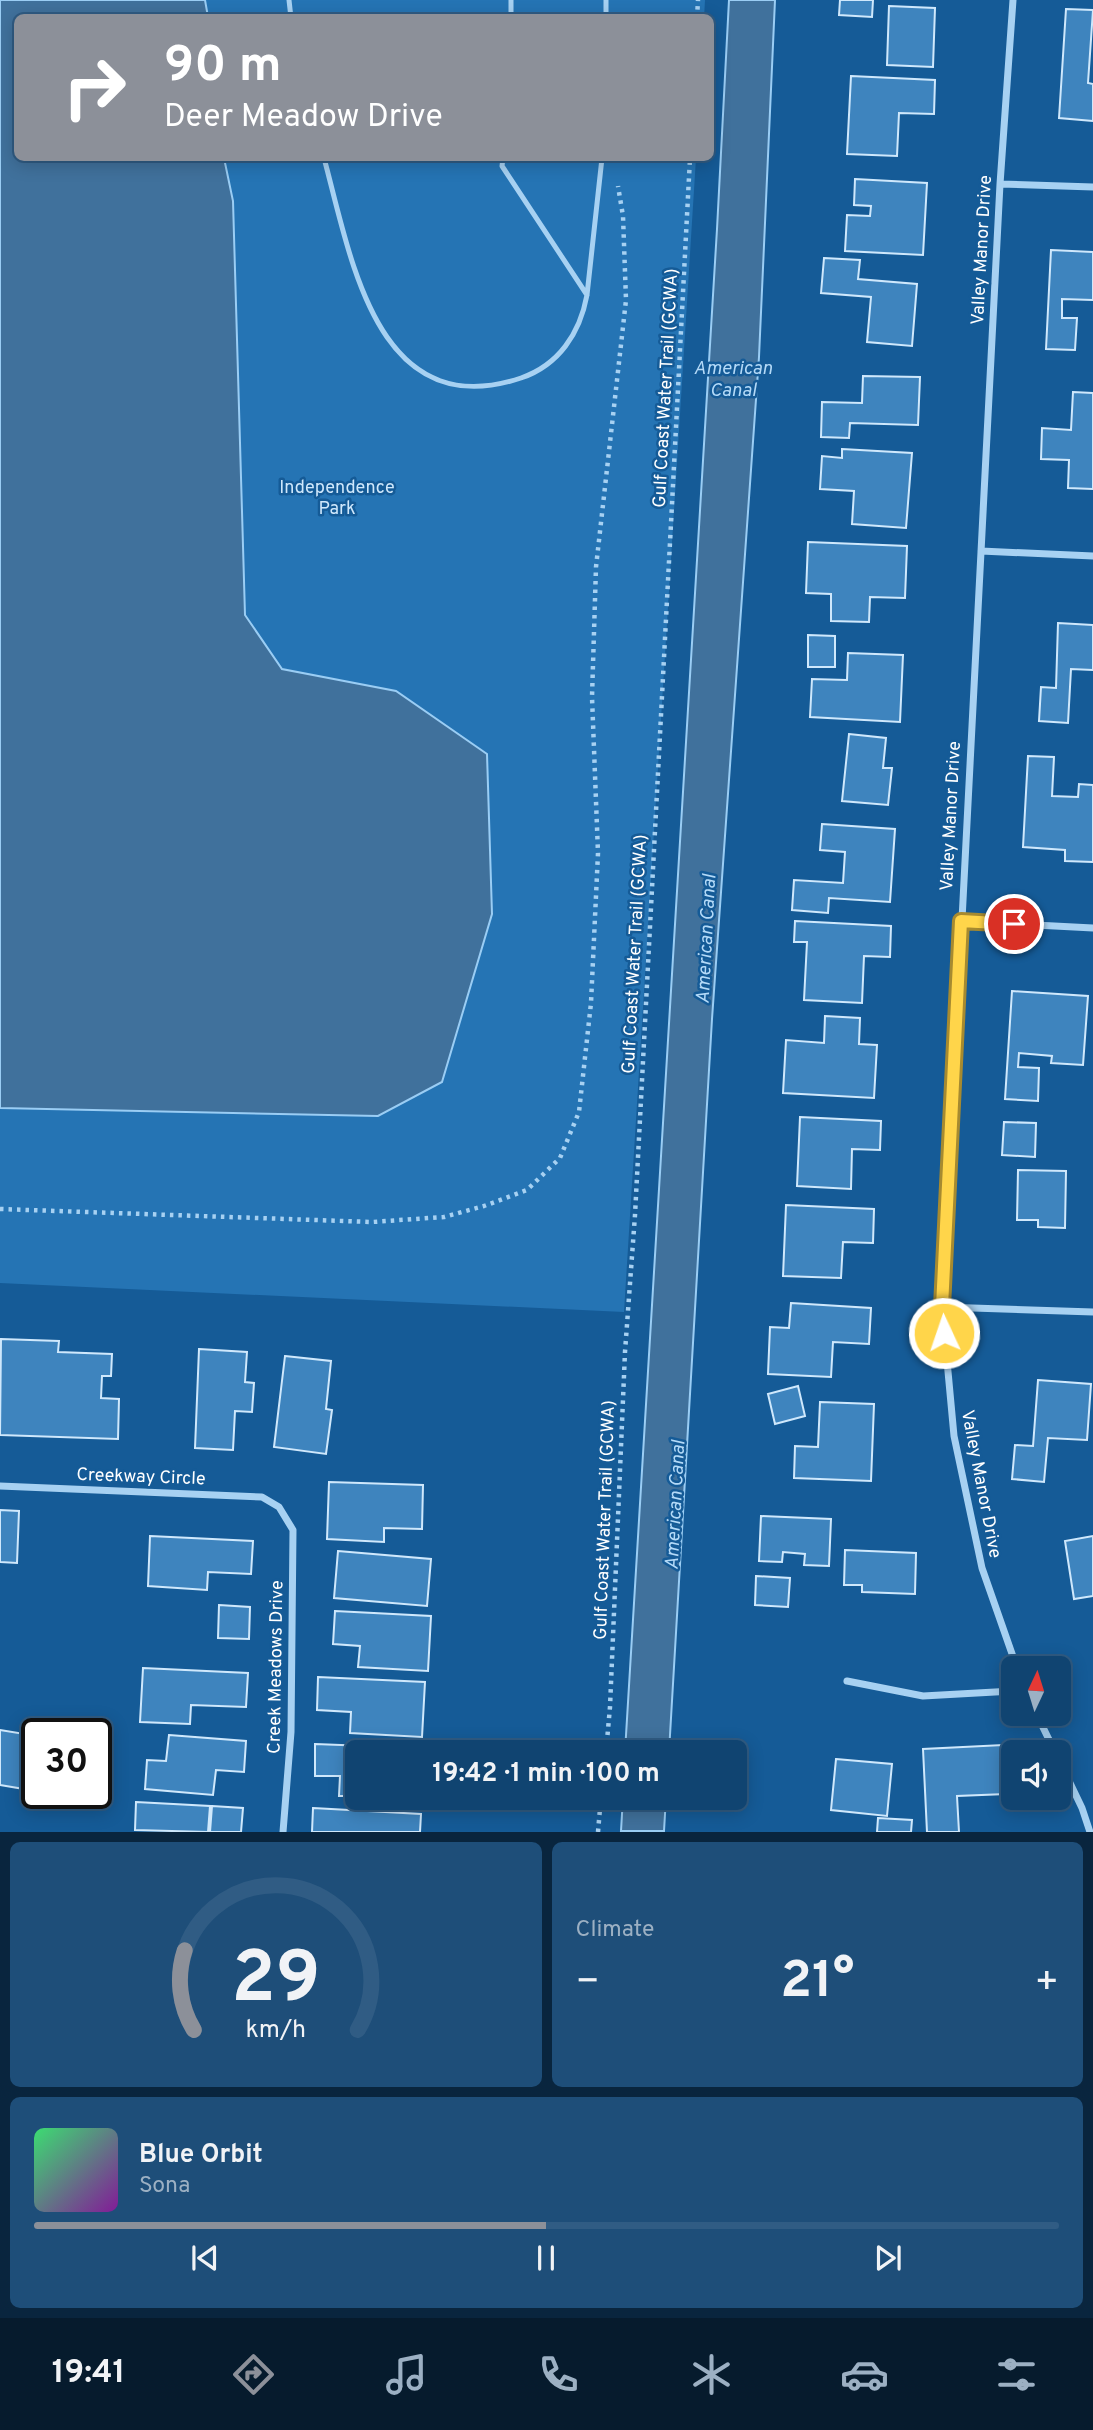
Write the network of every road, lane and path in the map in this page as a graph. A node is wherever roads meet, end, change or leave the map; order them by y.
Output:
1 (1013, 0) edge
2 (325, 161) edge
3 (503, 161) edge
4 (602, 161) edge
5 (691, 161) edge
6 (617, 179) dead end
7 (1000, 184) junction
8 (1093, 187) edge
9 (587, 295) junction
10 (981, 551) junction
11 (1093, 556) edge
12 (961, 921) junction
13 (1093, 928) edge
14 (0, 1209) edge
15 (942, 1307) junction
16 (1093, 1312) edge
17 (0, 1486) edge
18 (279, 1507) joint
19 (1013, 1656) edge
20 (847, 1681) dead end
21 (1001, 1692) edge
22 (607, 1740) edge
23 (1071, 1785) edge
24 (600, 1810) edge
25 (283, 1832) edge
26 (598, 1832) edge
27 (1090, 1832) edge

1 - 7 street, Valley Manor Drive
2 - 9 lane
3 - 9 lane
4 - 9 lane
5 - 22 path, Gulf Coast Water Trail (GCWA)
6 - 14 path
7 - 8 street
7 - 10 street, Valley Manor Drive
10 - 11 street
10 - 12 street, Valley Manor Drive
12 - 13 street
12 - 15 street, Valley Manor Drive
15 - 16 street
15 - 19 street, Valley Manor Drive
17 - 18 street, Creekway Circle
18 - 25 street, Creek Meadows Drive
20 - 21 street
23 - 27 street
24 - 26 path

